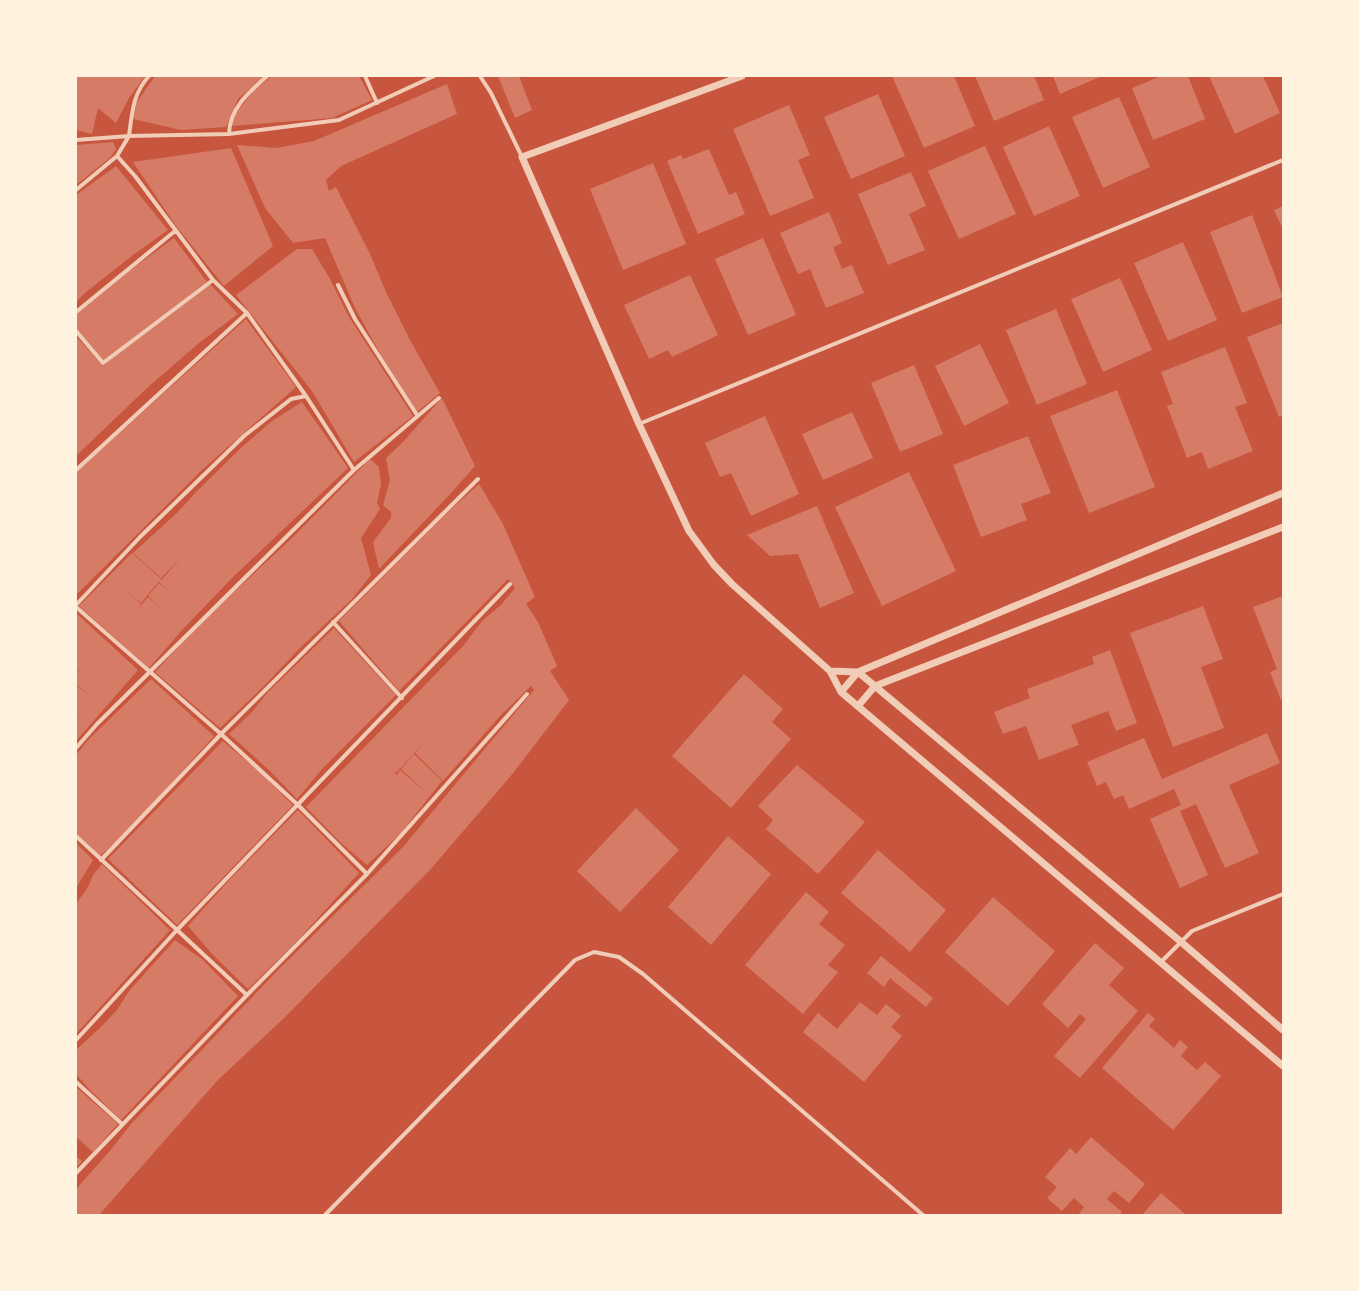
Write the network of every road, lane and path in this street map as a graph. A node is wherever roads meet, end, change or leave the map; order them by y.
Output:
1 (149, 76) edge
2 (267, 76) edge
3 (365, 76) edge
4 (434, 76) edge
5 (480, 76) edge
6 (742, 76) edge
7 (377, 103) junction
8 (228, 134) junction
9 (129, 136) junction
10 (76, 140) edge
11 (117, 156) junction
12 (522, 157) junction
13 (1283, 160) edge
14 (76, 190) edge
15 (175, 231) junction
16 (213, 280) junction
17 (338, 285) dead end
18 (76, 312) edge
19 (247, 314) junction
20 (76, 331) edge
21 (306, 396) junction
22 (439, 398) dead end
23 (417, 415) junction
24 (639, 424) junction
25 (76, 470) edge
26 (354, 470) junction
27 (478, 479) dead end
28 (1283, 493) edge
29 (1283, 527) edge
30 (510, 584) dead end
31 (76, 606) edge
32 (334, 622) junction
33 (830, 671) junction
34 (149, 672) junction
35 (858, 672) junction
36 (874, 686) junction
37 (841, 692) junction
38 (527, 694) dead end
39 (402, 698) junction
40 (858, 706) junction
41 (221, 734) junction
42 (76, 748) edge
43 (298, 805) junction
44 (76, 836) edge
45 (101, 860) junction
46 (367, 874) junction
47 (1283, 894) edge
48 (177, 930) junction
49 (1180, 941) junction
50 (1161, 962) junction
51 (247, 995) junction
52 (1283, 1030) edge
53 (76, 1040) edge
54 (1283, 1066) edge
55 (76, 1082) edge
56 (122, 1124) junction
57 (76, 1174) edge
58 (325, 1215) edge
59 (923, 1215) edge

1 - 9 street
2 - 8 street
3 - 7 street
4 - 7 street
5 - 12 street
6 - 12 street
7 - 8 street
8 - 9 street
9 - 10 street
9 - 11 street
11 - 14 street
11 - 15 street
12 - 24 street
13 - 24 street
15 - 16 street
15 - 18 street
16 - 19 street
16 - 20 street
17 - 23 street
19 - 21 street
19 - 25 street
21 - 26 street
21 - 31 street
22 - 23 street
23 - 26 street
24 - 33 street
26 - 34 street
27 - 32 street
28 - 35 street
29 - 36 street
30 - 39 street
31 - 34 street
32 - 39 street
32 - 41 street
33 - 35 street
33 - 37 street
34 - 41 street
34 - 42 street
35 - 36 street
35 - 37 street
36 - 40 street
36 - 49 street
37 - 40 street
38 - 46 street
39 - 43 street
40 - 50 street
41 - 43 street
41 - 45 street
43 - 46 street
43 - 48 street
44 - 45 street
45 - 48 street
46 - 51 street
47 - 49 street
48 - 51 street
48 - 53 street
49 - 50 street
49 - 52 street
50 - 54 street
51 - 56 street
55 - 56 street
56 - 57 street
58 - 59 street

